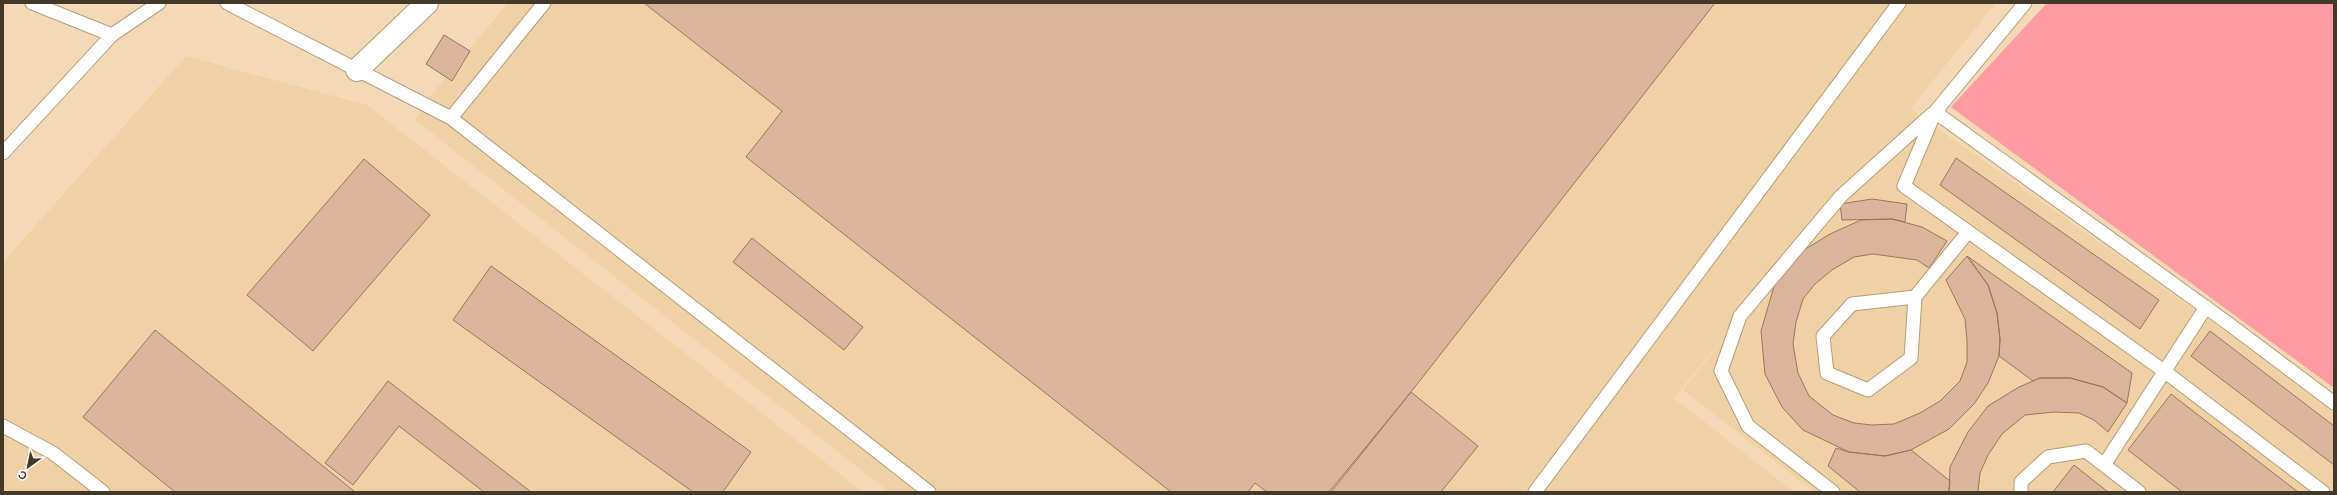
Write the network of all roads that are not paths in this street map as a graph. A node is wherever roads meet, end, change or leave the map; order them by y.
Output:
1 (32, 3) edge
2 (159, 3) edge
3 (227, 3) edge
4 (426, 3) edge
5 (544, 3) edge
6 (1899, 3) edge
7 (2025, 3) edge
8 (112, 35) junction
9 (357, 70) junction
10 (1935, 112) junction
11 (451, 118) junction
12 (3, 153) edge
13 (1968, 232) junction
14 (1915, 297) junction
15 (2206, 307) junction
16 (2164, 371) junction
17 (2334, 403) edge
18 (3, 426) edge
19 (2104, 464) junction
20 (103, 492) edge
21 (929, 492) edge
22 (1535, 492) edge
23 (1833, 492) edge
24 (2021, 492) edge
25 (2139, 492) edge
26 (2323, 492) edge

1 - 8 lane
2 - 8 lane
3 - 9 lane
4 - 9 street
5 - 11 lane
6 - 22 lane
7 - 10 lane
8 - 12 lane
9 - 11 lane
10 - 13 lane
10 - 15 lane
10 - 23 lane
11 - 21 lane
13 - 14 lane
13 - 16 lane
14 - 14 lane
15 - 16 lane
15 - 17 lane
16 - 19 lane
16 - 26 lane
18 - 20 lane
19 - 24 lane
19 - 25 lane

